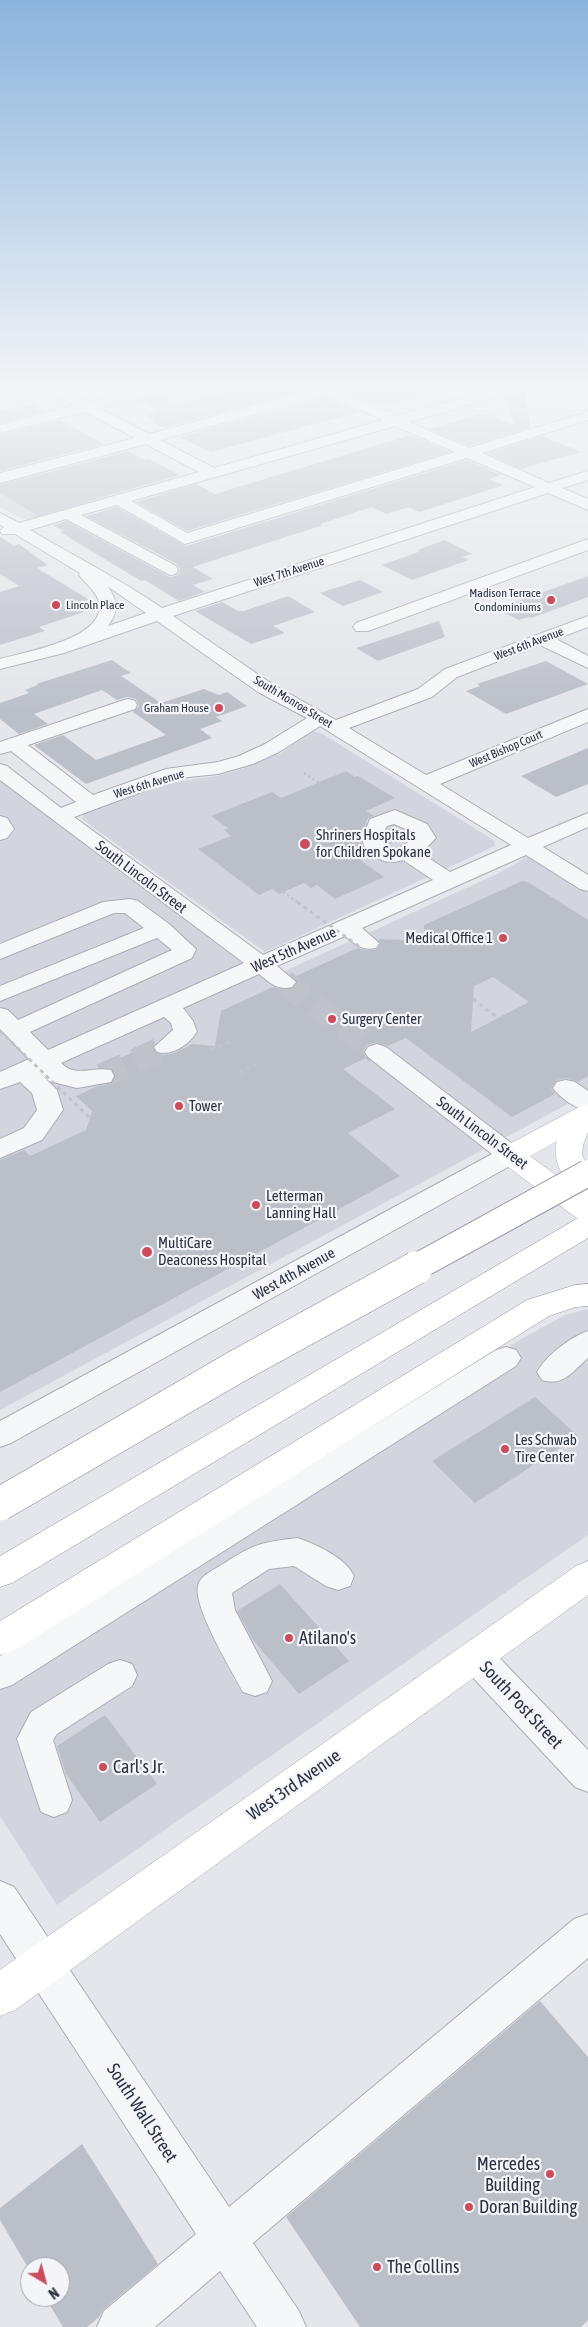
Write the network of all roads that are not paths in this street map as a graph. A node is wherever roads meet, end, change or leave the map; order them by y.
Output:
1 (128, 498) edge
2 (321, 498) edge
3 (518, 498) edge
4 (569, 498) edge
5 (119, 500) junction
6 (588, 506) edge
7 (68, 514) junction
8 (0, 518) edge
9 (17, 528) junction
10 (0, 533) edge
11 (588, 544) edge
12 (68, 559) junction
13 (170, 570) dead end
14 (160, 614) junction
15 (588, 621) edge
16 (362, 626) dead end
17 (541, 639) junction
18 (58, 649) junction
19 (588, 663) edge
20 (3, 673) edge
21 (128, 705) dead end
22 (588, 715) edge
23 (327, 722) junction
24 (7, 746) edge
25 (0, 770) edge
26 (425, 783) junction
27 (91, 803) junction
28 (59, 816) junction
29 (588, 819) edge
30 (0, 822) edge
31 (0, 834) edge
32 (527, 846) junction
33 (407, 853) junction
34 (449, 881) junction
35 (588, 884) edge
36 (347, 926) junction
37 (161, 928) junction
38 (364, 945) road end
39 (0, 952) edge
40 (260, 965) junction
41 (284, 982) tunnel mouth
42 (0, 994) edge
43 (166, 1007) junction
44 (5, 1025) edge
45 (166, 1047) tunnel mouth
46 (377, 1052) tunnel mouth
47 (46, 1061) junction
48 (23, 1071) junction
49 (102, 1076) tunnel mouth
50 (0, 1081) edge
51 (566, 1088) dead end
52 (588, 1110) edge
53 (0, 1149) edge
54 (510, 1155) junction
55 (588, 1173) edge
56 (588, 1194) edge
57 (588, 1212) edge
58 (588, 1224) edge
59 (588, 1295) edge
60 (588, 1342) edge
61 (506, 1358) dead end
62 (552, 1372) dead end
63 (0, 1436) edge
64 (0, 1504) edge
65 (0, 1574) edge
66 (338, 1576) dead end
67 (588, 1576) edge
68 (0, 1640) edge
69 (476, 1657) junction
70 (0, 1674) edge
71 (120, 1674) dead end
72 (255, 1681) dead end
73 (588, 1775) edge
74 (54, 1800) dead end
75 (0, 1900) edge
76 (588, 1933) edge
77 (43, 1964) junction
78 (0, 1994) edge
79 (224, 2239) junction
80 (120, 2327) edge
81 (282, 2327) edge

1 - 5 street
2 - 5 street
3 - 14 street, West 7th Avenue
4 - 6 street
5 - 7 street
7 - 9 street
7 - 13 street
8 - 9 street, South Monroe Street
9 - 10 street
9 - 12 street, South Monroe Street
11 - 16 street
12 - 14 street, South Monroe Street
12 - 18 street, West 7th Avenue
14 - 18 street, West 7th Avenue
14 - 20 street, West 7th Avenue
14 - 23 street, South Monroe Street
15 - 17 street, West 6th Avenue
17 - 19 street
17 - 23 street, West 6th Avenue
18 - 20 street, West 7th Avenue
21 - 24 street
22 - 26 street, West Bishop Court
23 - 26 street, South Monroe Street
23 - 27 street, West 6th Avenue
24 - 27 street
25 - 28 street, South Lincoln Street
26 - 32 street, South Monroe Street
27 - 28 street, West 6th Avenue
28 - 40 street, South Lincoln Street
29 - 32 street, West 5th Avenue
30 - 31 street
32 - 34 street, West 5th Avenue
32 - 35 street, South Monroe Street
33 - 33 street
33 - 34 street
34 - 36 street, West 5th Avenue
36 - 38 street
36 - 40 street, West 5th Avenue
37 - 39 street
37 - 42 street
37 - 44 street
40 - 41 street, South Lincoln Street
40 - 43 street, West 5th Avenue
43 - 45 street
43 - 47 street, West 5th Avenue
44 - 47 street
46 - 54 street, South Lincoln Street
47 - 48 street, West 5th Avenue
47 - 49 street
48 - 50 street, West 5th Avenue
48 - 53 street
51 - 52 street
52 - 54 main road, West 4th Avenue
52 - 56 main road
54 - 57 main road, South Lincoln Street
54 - 63 street, West 4th Avenue
55 - 64 main road, bridge
58 - 65 main road
59 - 68 main road
60 - 62 street
61 - 70 street
66 - 72 street
67 - 69 main road, West 3rd Avenue
69 - 73 street, South Post Street
69 - 77 main road, West 3rd Avenue
71 - 74 street
75 - 77 street, South Wall Street
76 - 79 street
77 - 78 main road, West 3rd Avenue
77 - 79 street, South Wall Street
79 - 80 street
79 - 81 street, South Wall Street

